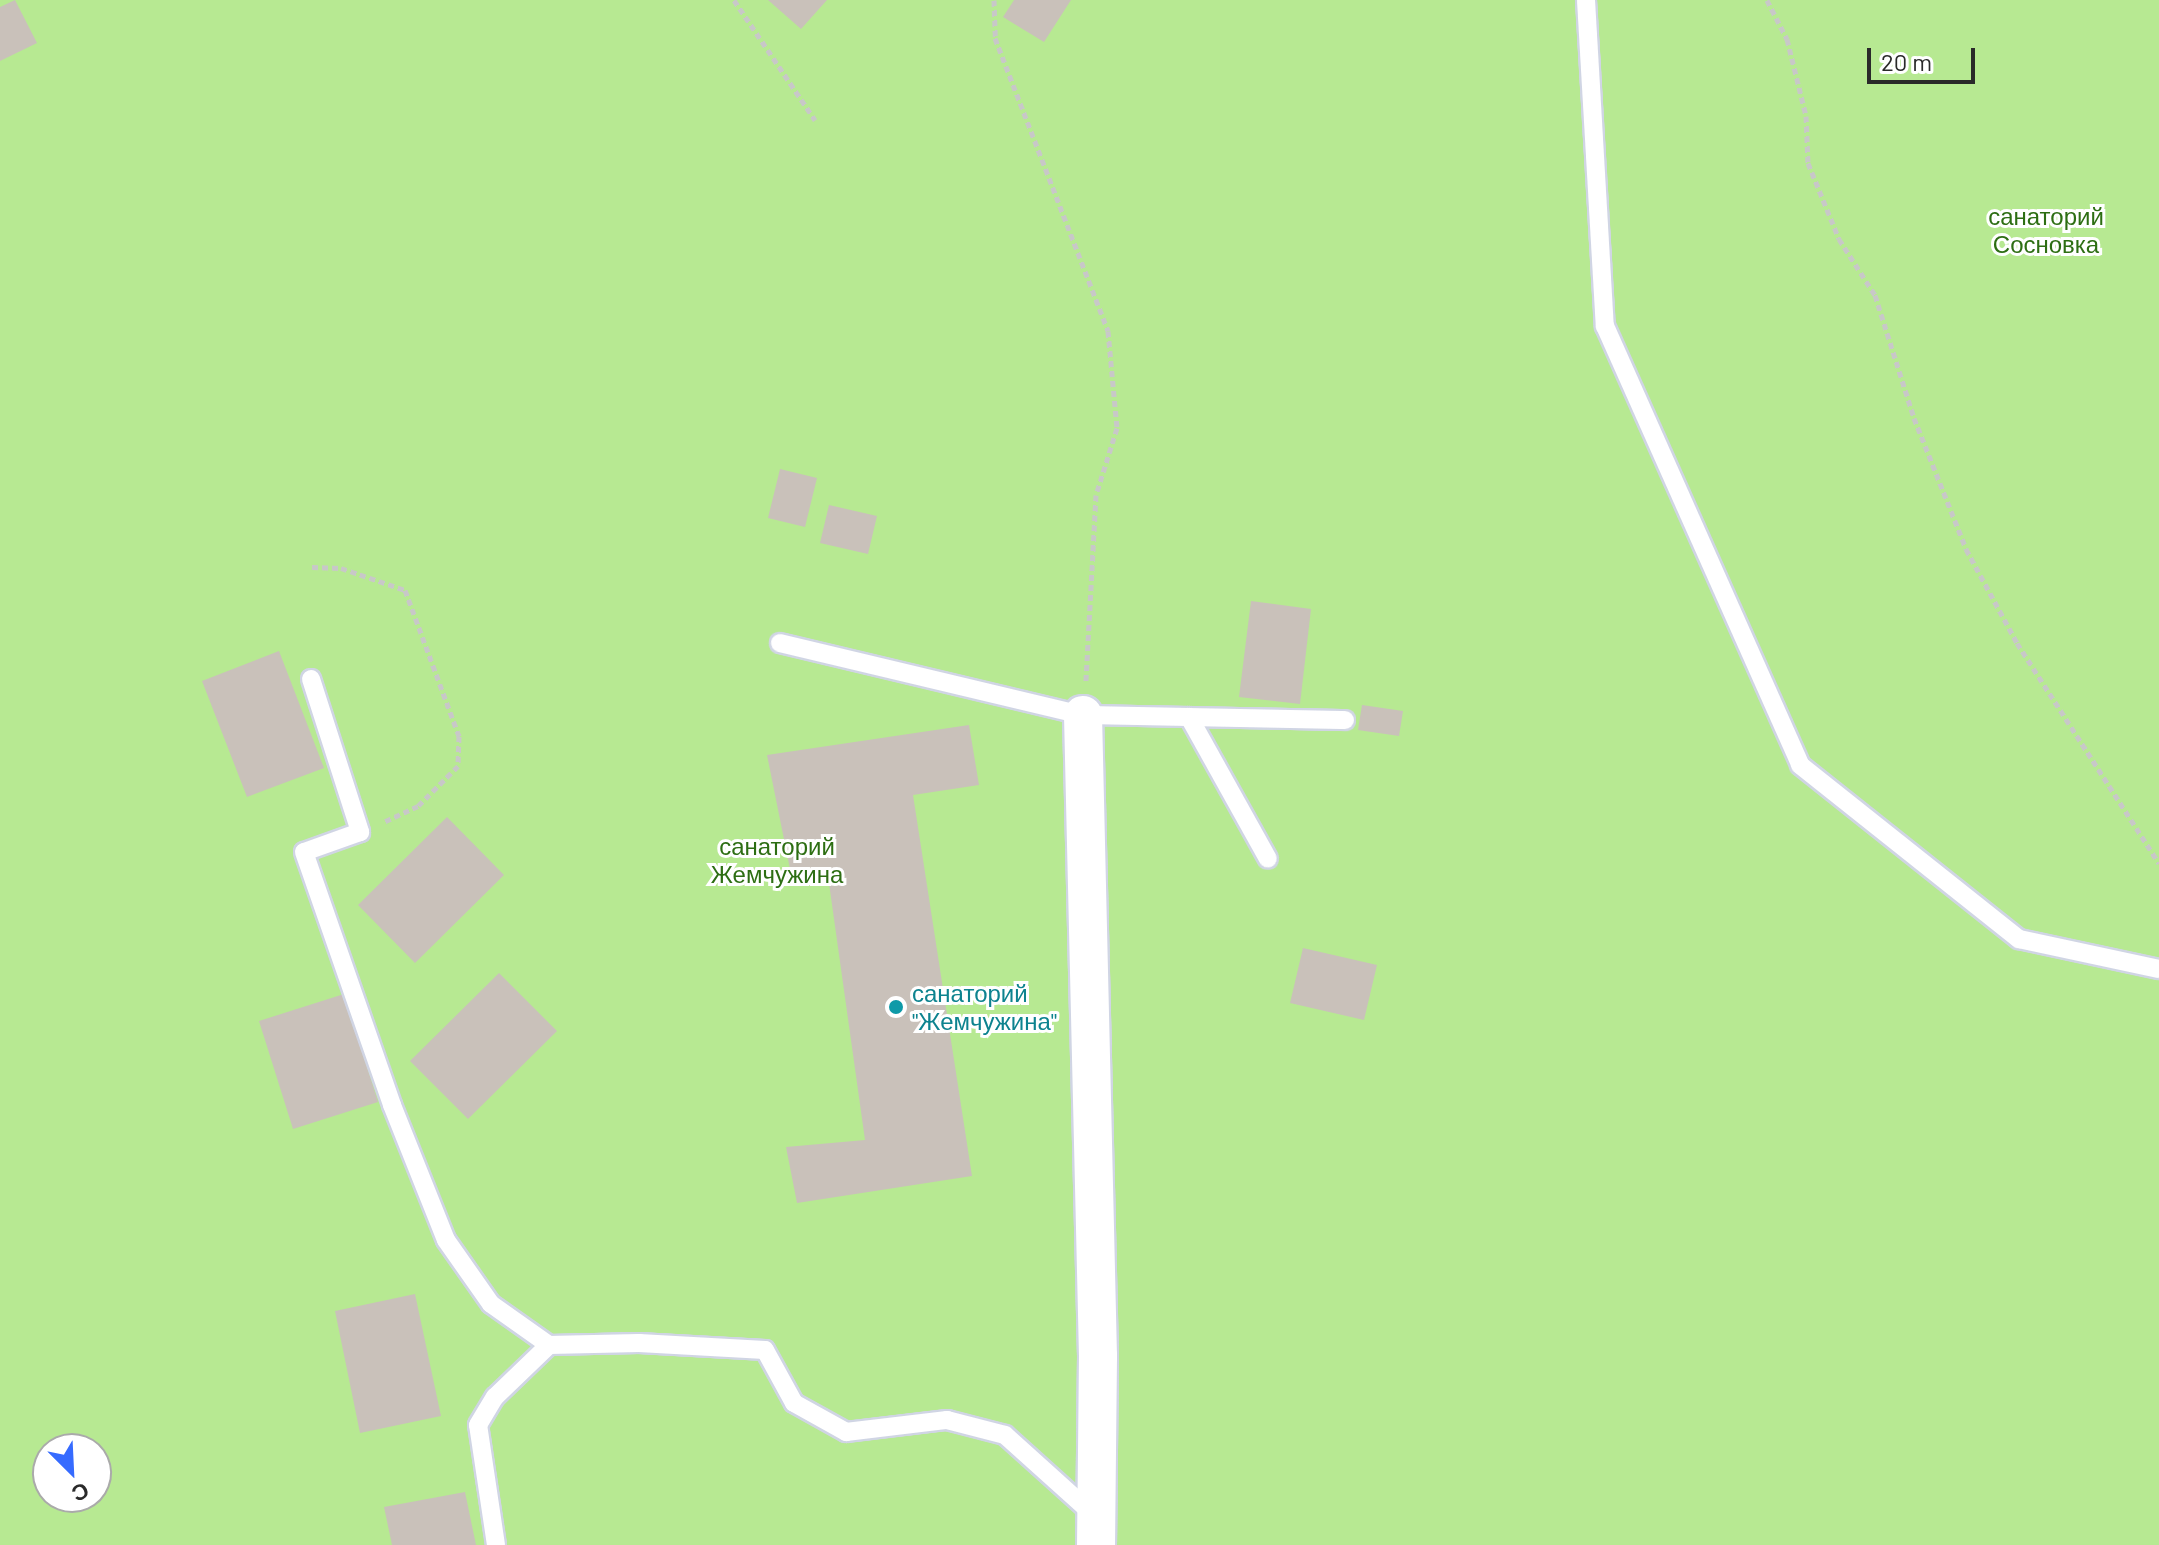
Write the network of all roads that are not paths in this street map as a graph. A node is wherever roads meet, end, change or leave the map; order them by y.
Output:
1 (1586, 0) edge
2 (780, 643) dead end
3 (311, 679) dead end
4 (1083, 715) junction
5 (1189, 717) junction
6 (1345, 720) dead end
7 (1268, 859) dead end
8 (2159, 969) edge
9 (549, 1345) junction
10 (1096, 1531) edge
11 (496, 1545) edge

1 - 8 lane
2 - 4 lane
3 - 9 lane
4 - 5 lane
4 - 10 street
5 - 6 lane
5 - 7 lane
9 - 10 lane
9 - 11 lane

